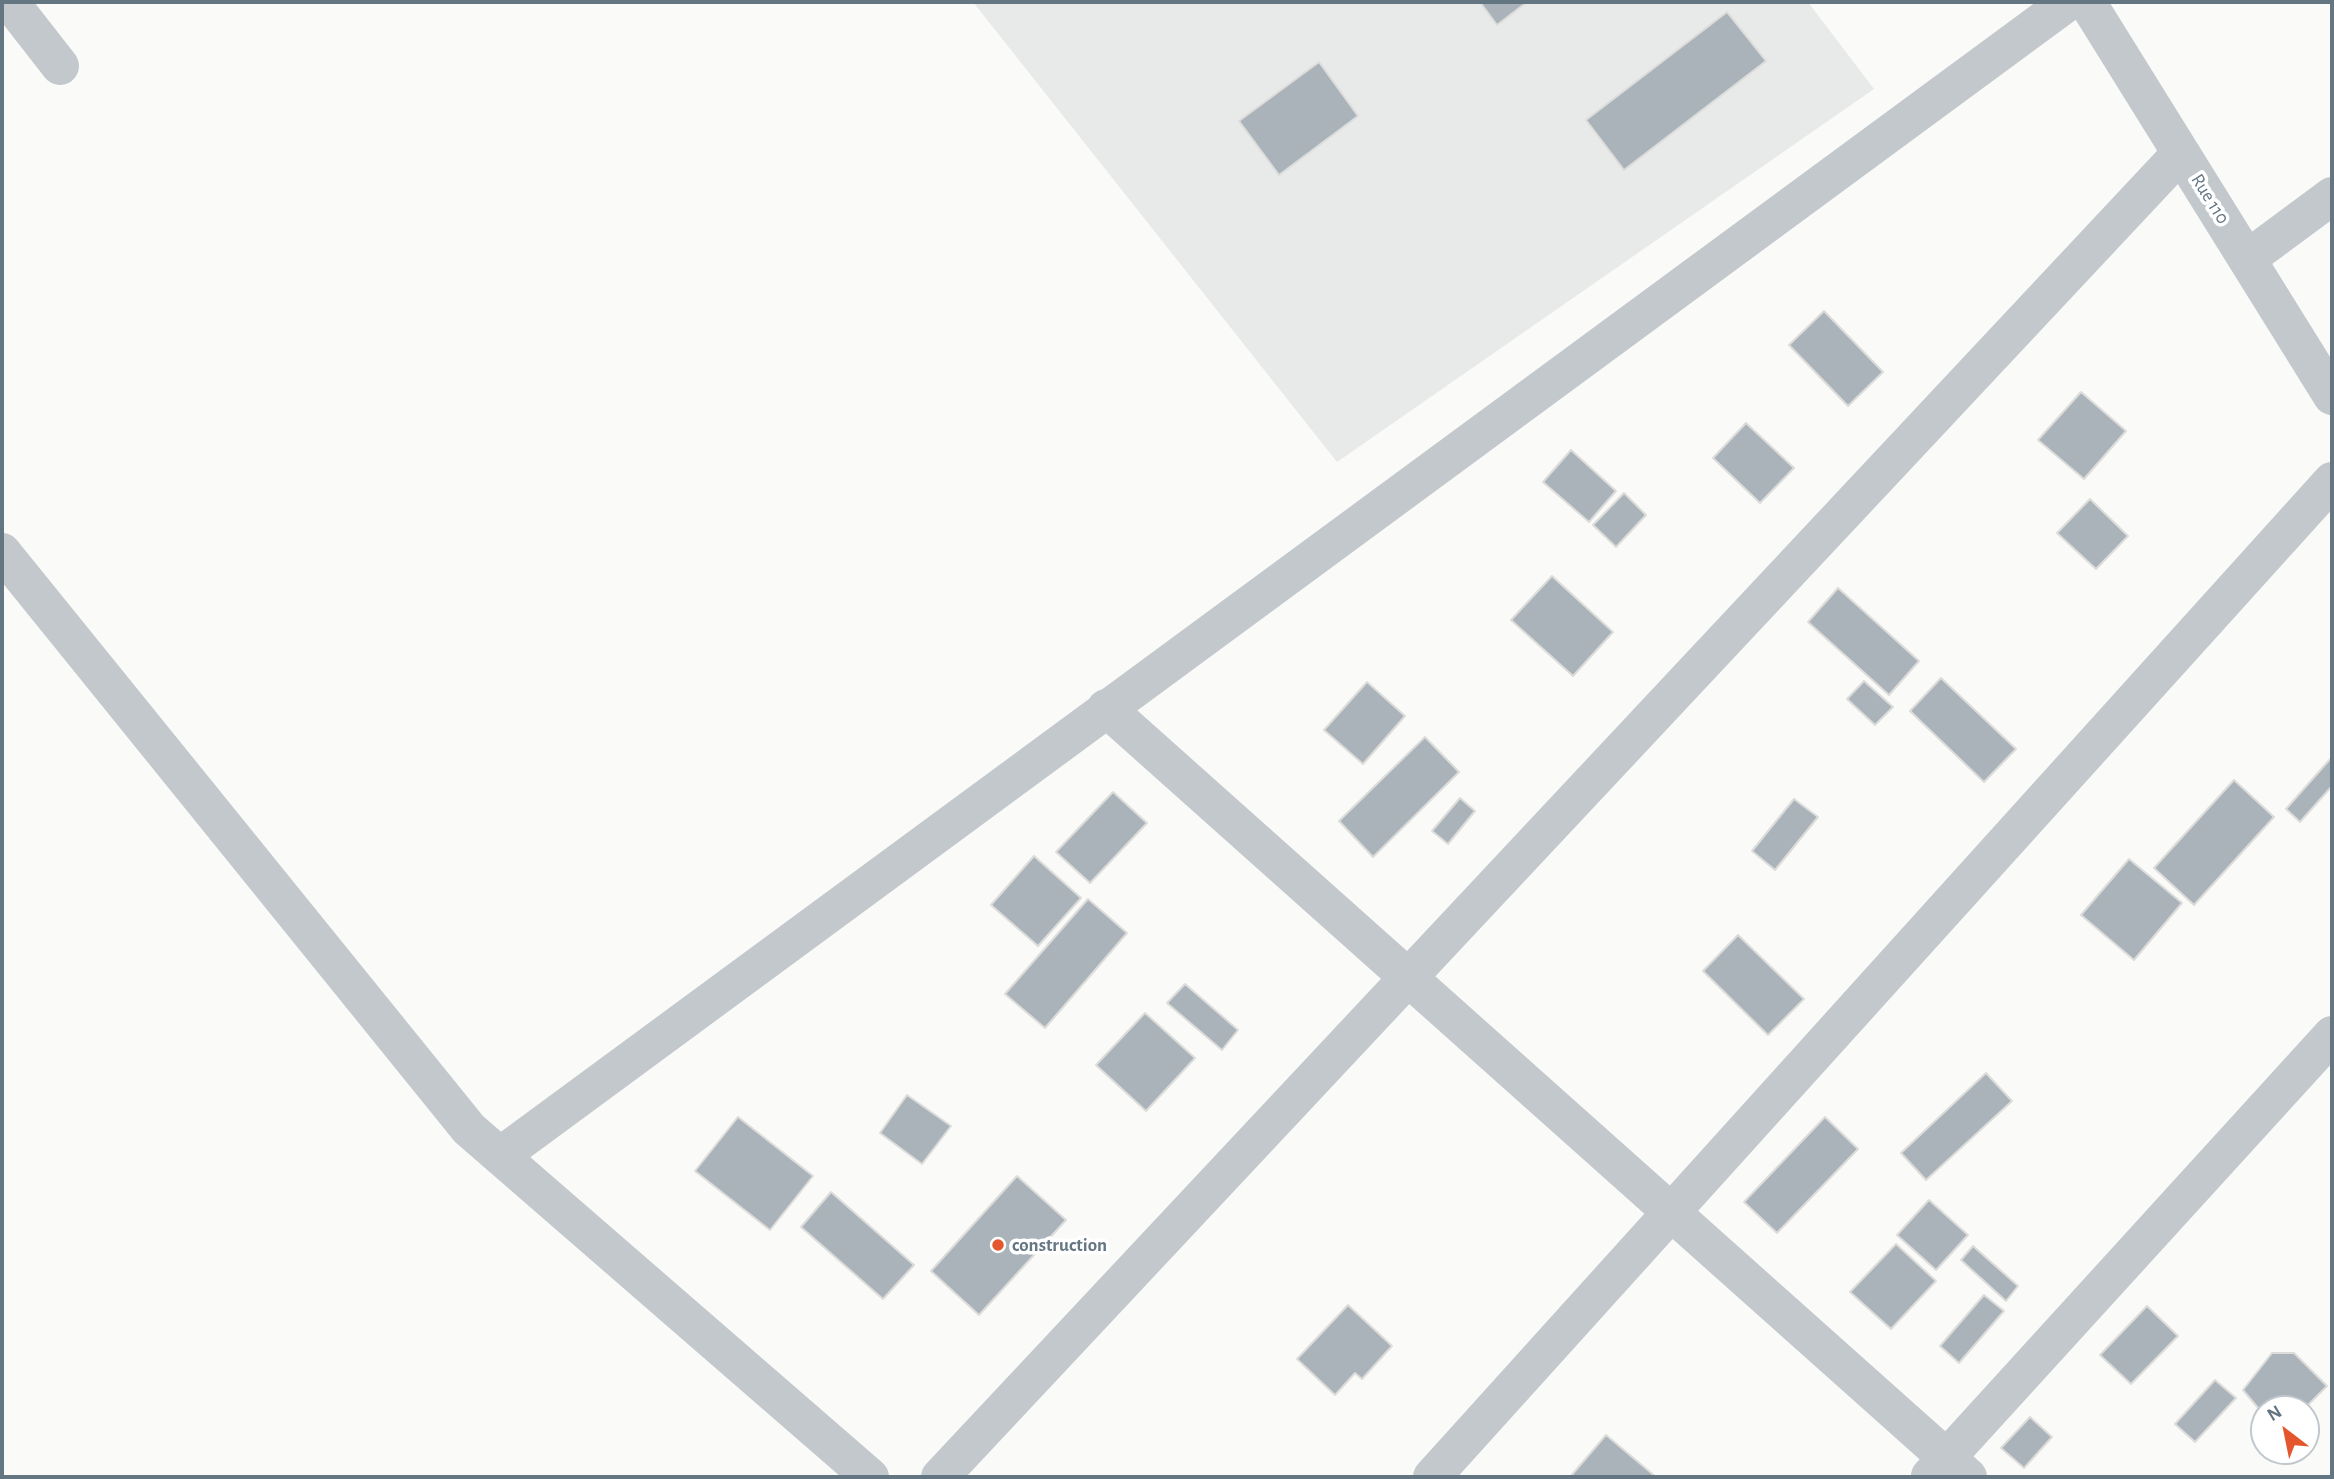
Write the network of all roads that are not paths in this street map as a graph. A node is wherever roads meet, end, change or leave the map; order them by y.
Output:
1 (10, 2) edge
2 (2068, 2) edge
3 (2087, 2) edge
4 (60, 66) dead end
5 (2181, 153) junction
6 (2332, 196) edge
7 (2247, 259) junction
8 (2332, 396) edge
9 (2332, 481) edge
10 (2, 552) edge
11 (1106, 709) junction
12 (1408, 978) junction
13 (2332, 1035) edge
14 (500, 1156) junction
15 (1672, 1213) junction
16 (1948, 1471) edge
17 (870, 1477) edge
18 (940, 1477) edge
19 (1432, 1477) edge

1 - 4 street
2 - 11 street
3 - 5 street, Rue 110
5 - 7 street, Rue 110
5 - 12 street
6 - 7 street
7 - 8 street, Rue 110
9 - 15 street
10 - 14 street
11 - 12 street
11 - 14 street
12 - 15 street
12 - 18 street
13 - 16 street
14 - 17 street
15 - 16 street
15 - 19 street

